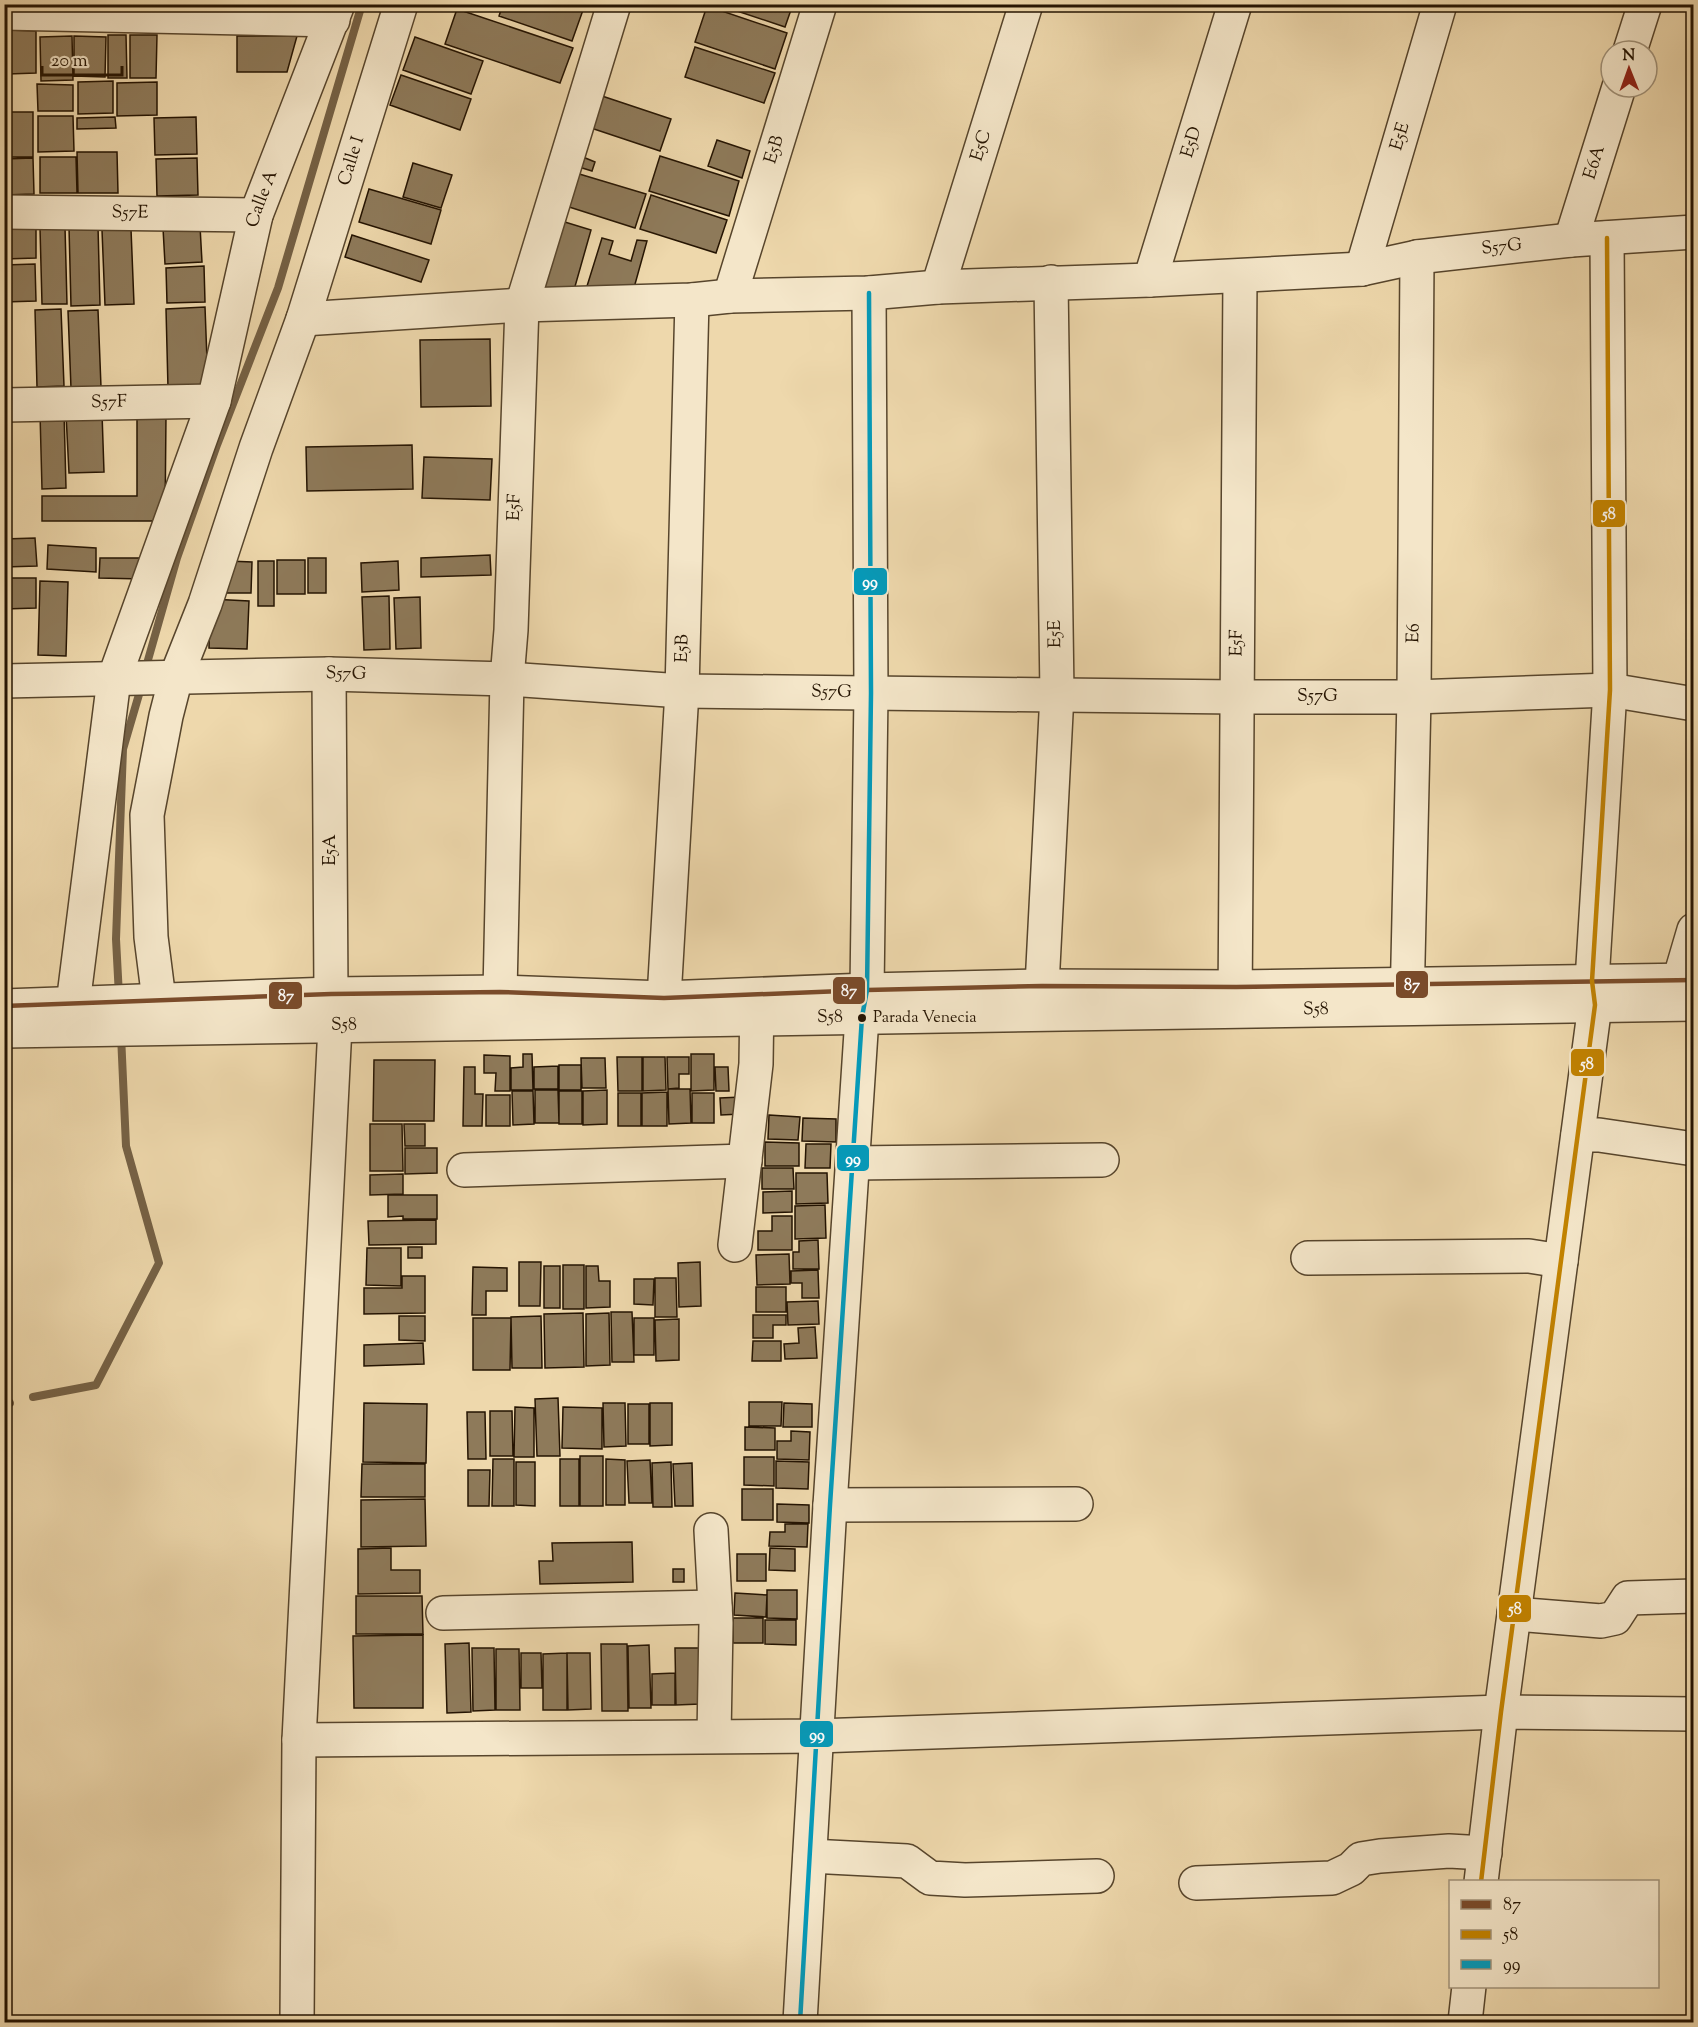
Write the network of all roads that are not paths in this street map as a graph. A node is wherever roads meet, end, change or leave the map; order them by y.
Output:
1 (401, 4) edge
2 (614, 4) edge
3 (820, 4) edge
4 (1026, 4) edge
5 (1235, 4) edge
6 (1440, 4) edge
7 (1645, 4) edge
8 (335, 12) edge
9 (4, 13) edge
10 (1634, 39) edge
11 (1615, 99) edge
12 (4, 212) edge
13 (255, 215) junction
14 (1694, 232) edge
15 (1607, 238) junction
16 (1571, 240) junction
17 (1417, 257) junction
18 (1362, 268) junction
19 (1240, 276) junction
20 (1150, 280) junction
21 (1051, 282) junction
22 (938, 286) junction
23 (869, 293) junction
24 (730, 296) junction
25 (692, 300) junction
26 (522, 305) junction
27 (303, 319) junction
28 (214, 401) junction
29 (4, 405) edge
30 (329, 674) junction
31 (176, 677) junction
32 (114, 679) junction
33 (507, 679) junction
34 (4, 681) edge
35 (1610, 690) junction
36 (682, 691) junction
37 (871, 693) junction
38 (1057, 694) junction
39 (1237, 697) junction
40 (1414, 697) junction
41 (1694, 705) edge
42 (1694, 930) edge
43 (1042, 986) junction
44 (1686, 992) edge
45 (1593, 993) junction
46 (1406, 996) junction
47 (664, 998) junction
48 (1236, 999) junction
49 (159, 1000) junction
50 (865, 1003) junction
51 (74, 1004) junction
52 (4, 1006) edge
53 (757, 1006) junction
54 (502, 1007) junction
55 (333, 1010) junction
56 (4, 1030) edge
57 (1578, 1135) junction
58 (1694, 1149) edge
59 (1102, 1160) dead end
60 (745, 1161) junction
61 (853, 1163) junction
62 (464, 1170) dead end
63 (735, 1245) dead end
64 (1308, 1258) dead end
65 (1561, 1262) junction
66 (1076, 1504) dead end
67 (830, 1505) junction
68 (711, 1530) dead end
69 (1694, 1596) edge
70 (715, 1607) junction
71 (443, 1613) dead end
72 (1514, 1614) junction
73 (1501, 1712) junction
74 (1694, 1713) edge
75 (714, 1736) junction
76 (817, 1736) junction
77 (299, 1740) junction
78 (810, 1856) junction
79 (1483, 1867) edge
80 (1097, 1876) dead end
81 (1196, 1883) dead end
82 (1469, 1988) edge
83 (297, 2022) edge
84 (800, 2022) edge
85 (1465, 2022) edge

1 - 27 street, Calle I
2 - 26 street, E5F
3 - 24 street, E5B
4 - 22 street, E5C
5 - 20 street, E5D
6 - 18 street, E5E
7 - 10 street
8 - 9 street
8 - 13 street, Calle A
11 - 16 street, E6A
12 - 13 street, S57E
13 - 28 street, Calle A
14 - 15 street, S57G
15 - 16 street, S57G
15 - 35 street
16 - 17 street, S57G
17 - 18 street, S57G
17 - 40 street, E6
18 - 19 street, S57G
19 - 20 street, S57G
19 - 39 street, E5F
20 - 21 street, S57G
21 - 22 street, S57G
21 - 38 street, E5E
22 - 23 street, S57G
23 - 24 street, S57G
23 - 37 street
24 - 25 street, S57G
25 - 26 street, S57G
25 - 36 street, E5B
26 - 27 street, S57G
26 - 33 street, E5F
27 - 31 street, Calle I
28 - 29 street, S57F
28 - 32 street, Calle A
30 - 31 street, S57G
30 - 33 street, S57G
30 - 55 street, E5A
31 - 32 street, S57G
31 - 49 street, Calle I
32 - 34 street, S57G
32 - 51 street, Calle A
33 - 36 street, S57G
33 - 54 street, E5F
35 - 40 street, S57G
35 - 41 street, S57G
35 - 45 street
36 - 37 street, S57G
36 - 47 street, E5B
37 - 38 street, S57G
37 - 50 street
38 - 39 street, S57G
38 - 43 street, E5E
39 - 40 street, S57G
39 - 48 street, E5F
40 - 46 street, E6
42 - 44 street
43 - 48 street, S58
43 - 50 street, S58
44 - 45 street, S58
45 - 46 street, S58
45 - 57 street
46 - 48 street, S58
47 - 53 street, S58
47 - 54 street, S58
48 - 50 street, S58
49 - 51 street, S58
49 - 55 street, S58
50 - 53 street, S58
50 - 61 street
51 - 52 street, S58
53 - 54 street, S58
53 - 60 street
54 - 55 street, S58
55 - 56 street, S58
55 - 77 street, E5A
57 - 58 street
57 - 65 street
59 - 61 street
60 - 62 street
60 - 63 street
61 - 67 street
64 - 65 street
65 - 72 street
66 - 67 street
67 - 76 street
68 - 70 street
69 - 72 street
70 - 71 street
70 - 75 street
72 - 73 street
73 - 74 street
73 - 76 street
73 - 79 street
75 - 76 street
75 - 77 street
76 - 78 street
77 - 83 street, E5A
78 - 80 street
78 - 84 street
79 - 81 street
82 - 85 street

